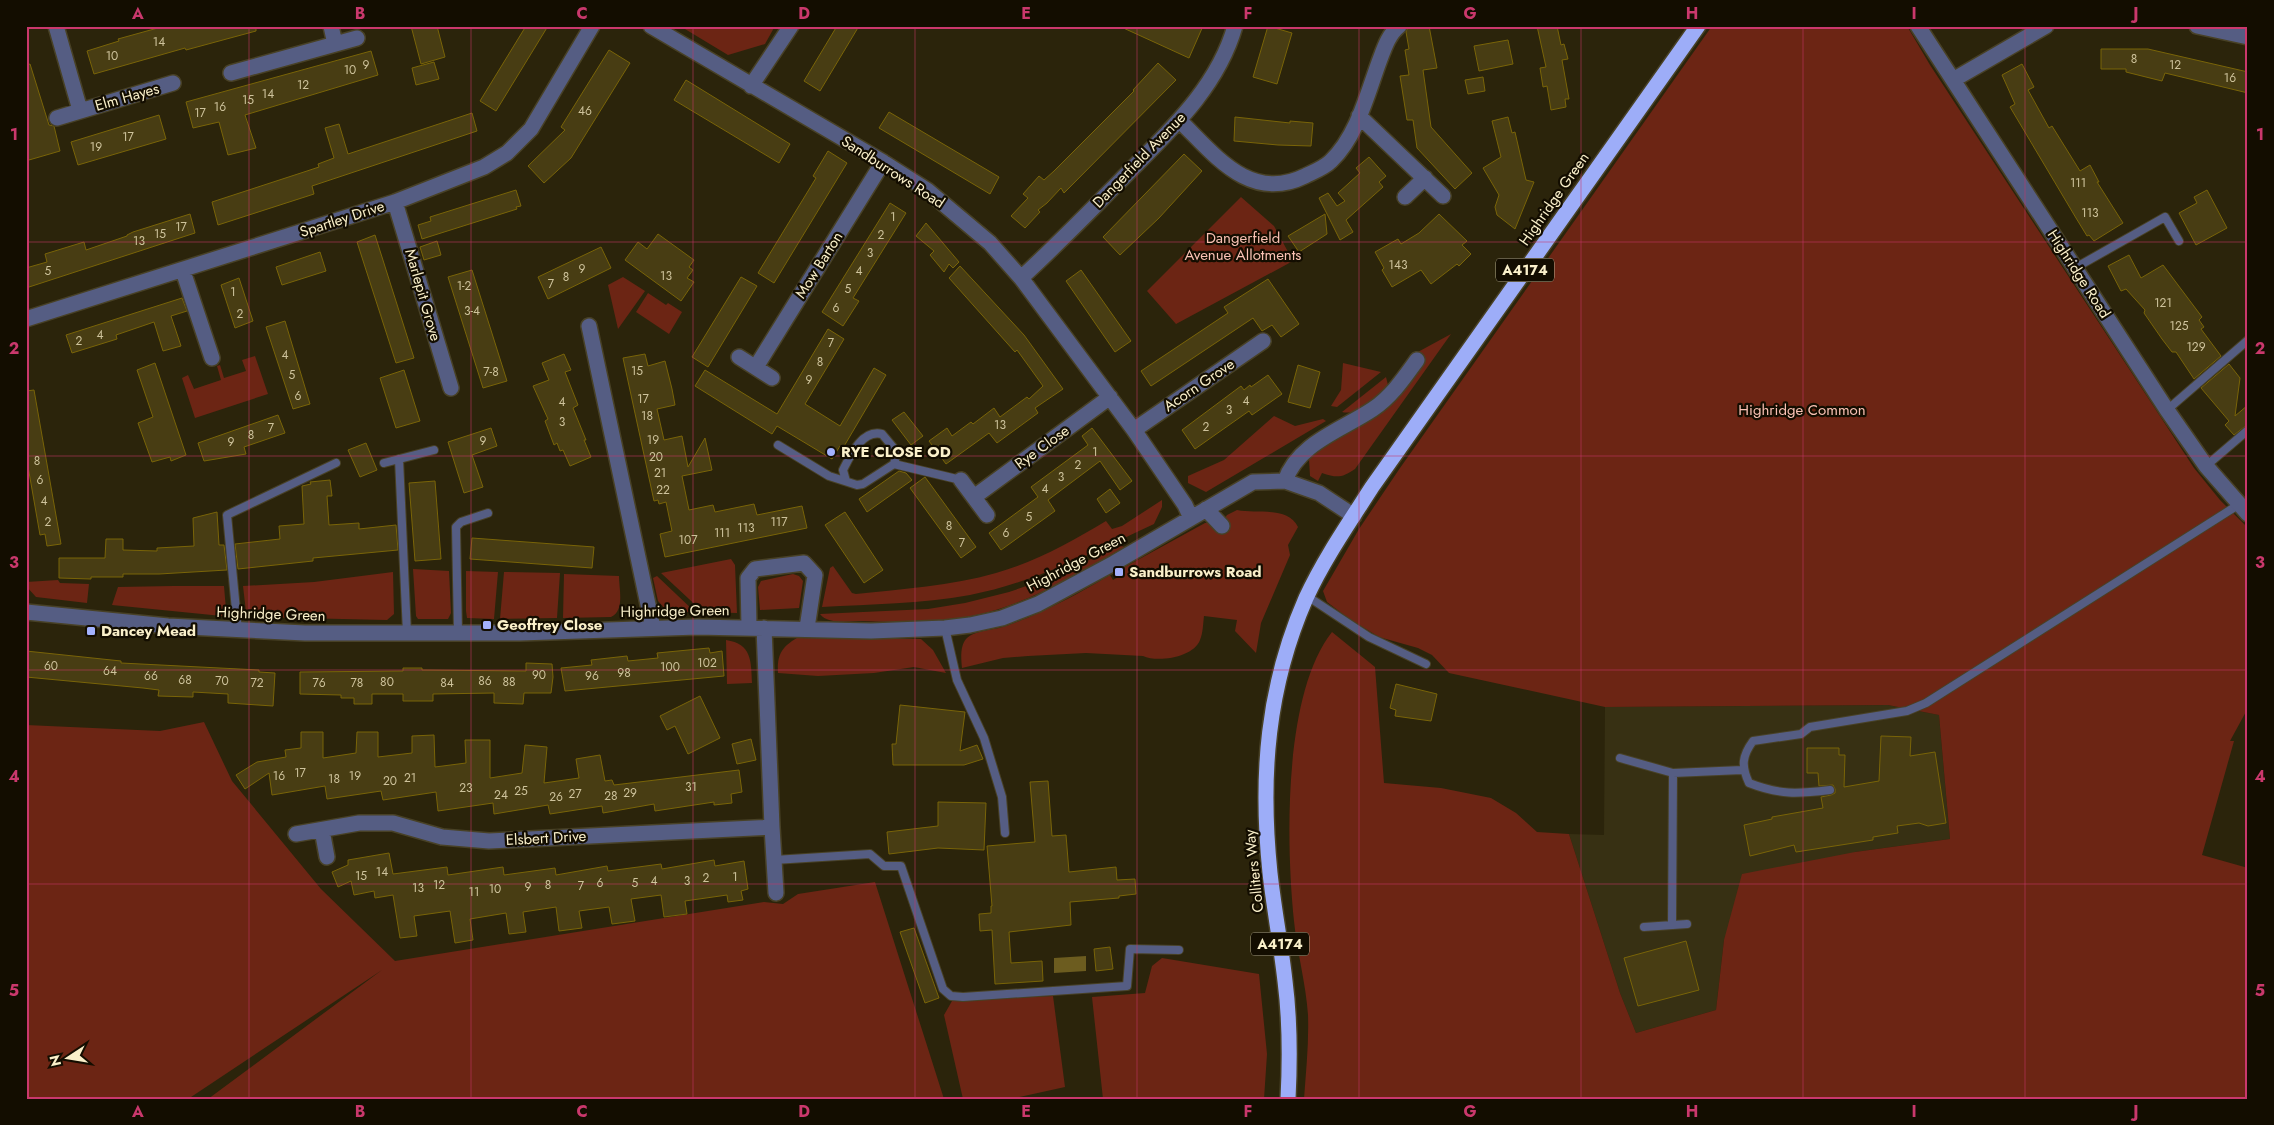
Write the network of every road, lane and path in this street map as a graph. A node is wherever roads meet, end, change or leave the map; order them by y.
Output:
1 (56, 26) edge
2 (331, 26) edge
3 (592, 26) edge
4 (651, 26) edge
5 (791, 26) edge
6 (1235, 26) edge
7 (1399, 26) edge
8 (1698, 26) edge
9 (1918, 26) edge
10 (2046, 26) edge
11 (2197, 26) edge
12 (2248, 37) edge
13 (357, 38) dead end
14 (335, 44) junction
15 (231, 73) dead end
16 (1953, 80) junction
17 (173, 83) dead end
18 (751, 86) junction
19 (80, 110) junction
20 (1359, 116) junction
21 (58, 118) dead end
22 (1180, 121) junction
23 (883, 162) junction
24 (1425, 178) junction
25 (1442, 196) dead end
26 (1405, 197) dead end
27 (396, 202) junction
28 (2179, 241) dead end
29 (2075, 268) junction
30 (183, 271) junction
31 (1021, 278) junction
32 (26, 320) edge
33 (589, 326) dead end
34 (2248, 340) edge
35 (1263, 341) dead end
36 (739, 357) dead end
37 (212, 358) dead end
38 (1417, 360) dead end
39 (756, 368) junction
40 (772, 378) dead end
41 (451, 388) dead end
42 (1110, 397) junction
43 (2167, 410) junction
44 (1134, 430) junction
45 (2248, 430) edge
46 (778, 445) dead end
47 (434, 450) dead end
48 (399, 459) junction
49 (336, 463) dead end
50 (384, 463) dead end
51 (894, 464) junction
52 (2206, 466) junction
53 (962, 480) joint
54 (846, 481) junction
55 (1284, 481) junction
56 (974, 497) junction
57 (1206, 509) junction
58 (2243, 510) edge
59 (488, 514) dead end
60 (987, 516) dead end
61 (1354, 516) junction
62 (1191, 518) junction
63 (1222, 526) dead end
64 (1307, 596) junction
65 (26, 612) edge
66 (757, 627) junction
67 (653, 628) junction
68 (806, 628) junction
69 (945, 628) junction
70 (238, 631) junction
71 (407, 633) junction
72 (458, 633) junction
73 (1426, 664) dead end
74 (1620, 758) dead end
75 (1742, 770) junction
76 (1673, 773) junction
77 (1266, 789) joint
78 (1830, 790) dead end
79 (772, 827) junction
80 (322, 830) junction
81 (1005, 833) dead end
82 (296, 834) dead end
83 (327, 857) dead end
84 (774, 860) junction
85 (776, 893) dead end
86 (1687, 924) dead end
87 (1672, 925) junction
88 (1644, 927) dead end
89 (1179, 950) dead end
90 (1288, 1099) edge

1 - 19 street, Elm Hayes
2 - 14 street
3 - 27 street, Spartley Drive
4 - 18 street, Sandburrows Road
5 - 18 street
6 - 22 street, Dangerfield Avenue
7 - 20 street
8 - 61 highway, Highridge Green / A4174
9 - 16 street, Highridge Road
10 - 16 street
11 - 12 street
13 - 14 street
14 - 15 street
16 - 29 street, Highridge Road
17 - 19 street, Elm Hayes
18 - 23 street, Sandburrows Road
19 - 21 street, Elm Hayes
20 - 22 street
20 - 24 street
22 - 31 street, Dangerfield Avenue
23 - 31 street, Sandburrows Road
23 - 39 street, Mow Barton
24 - 25 street
24 - 26 street
27 - 30 street, Spartley Drive
27 - 41 street, Marlepit Grove
28 - 29 lane
29 - 43 street, Highridge Road
30 - 32 street, Spartley Drive
30 - 37 street
31 - 42 street, Sandburrows Road
33 - 67 street
34 - 43 lane
35 - 44 street, Acorn Grove
36 - 39 street
38 - 55 street
39 - 40 street
42 - 44 street, Sandburrows Road
42 - 56 street, Rye Close
43 - 52 street, Highridge Road
44 - 62 street, Sandburrows Road
45 - 52 lane
46 - 54 lane
47 - 48 lane
48 - 50 lane
48 - 71 lane
49 - 70 lane
51 - 53 lane
51 - 54 lane
51 - 54 lane
52 - 58 street, Highridge Road
53 - 56 street
55 - 57 street, Highridge Green
55 - 61 street, Highridge Green
56 - 60 street
57 - 62 street, Highridge Green
57 - 63 street
58 - 75 lane
59 - 72 lane
61 - 64 highway, Highridge Green / A4174
62 - 69 street, Highridge Green
64 - 73 lane
64 - 77 highway, Highridge Green / A4174
65 - 70 street, Highridge Green
66 - 67 street, Highridge Green
66 - 68 street, Highridge Green
66 - 68 street
66 - 79 street
67 - 72 street, Highridge Green
68 - 69 street, Highridge Green
69 - 81 lane
70 - 71 street, Highridge Green
71 - 72 street, Highridge Green
74 - 76 lane
75 - 76 lane
75 - 78 lane
76 - 87 lane
77 - 90 highway, Colliters Way / A4174
79 - 80 street, Elsbert Drive
79 - 84 street
80 - 82 street, Elsbert Drive
80 - 83 street
84 - 85 street
84 - 89 lane
86 - 87 lane
87 - 88 lane

